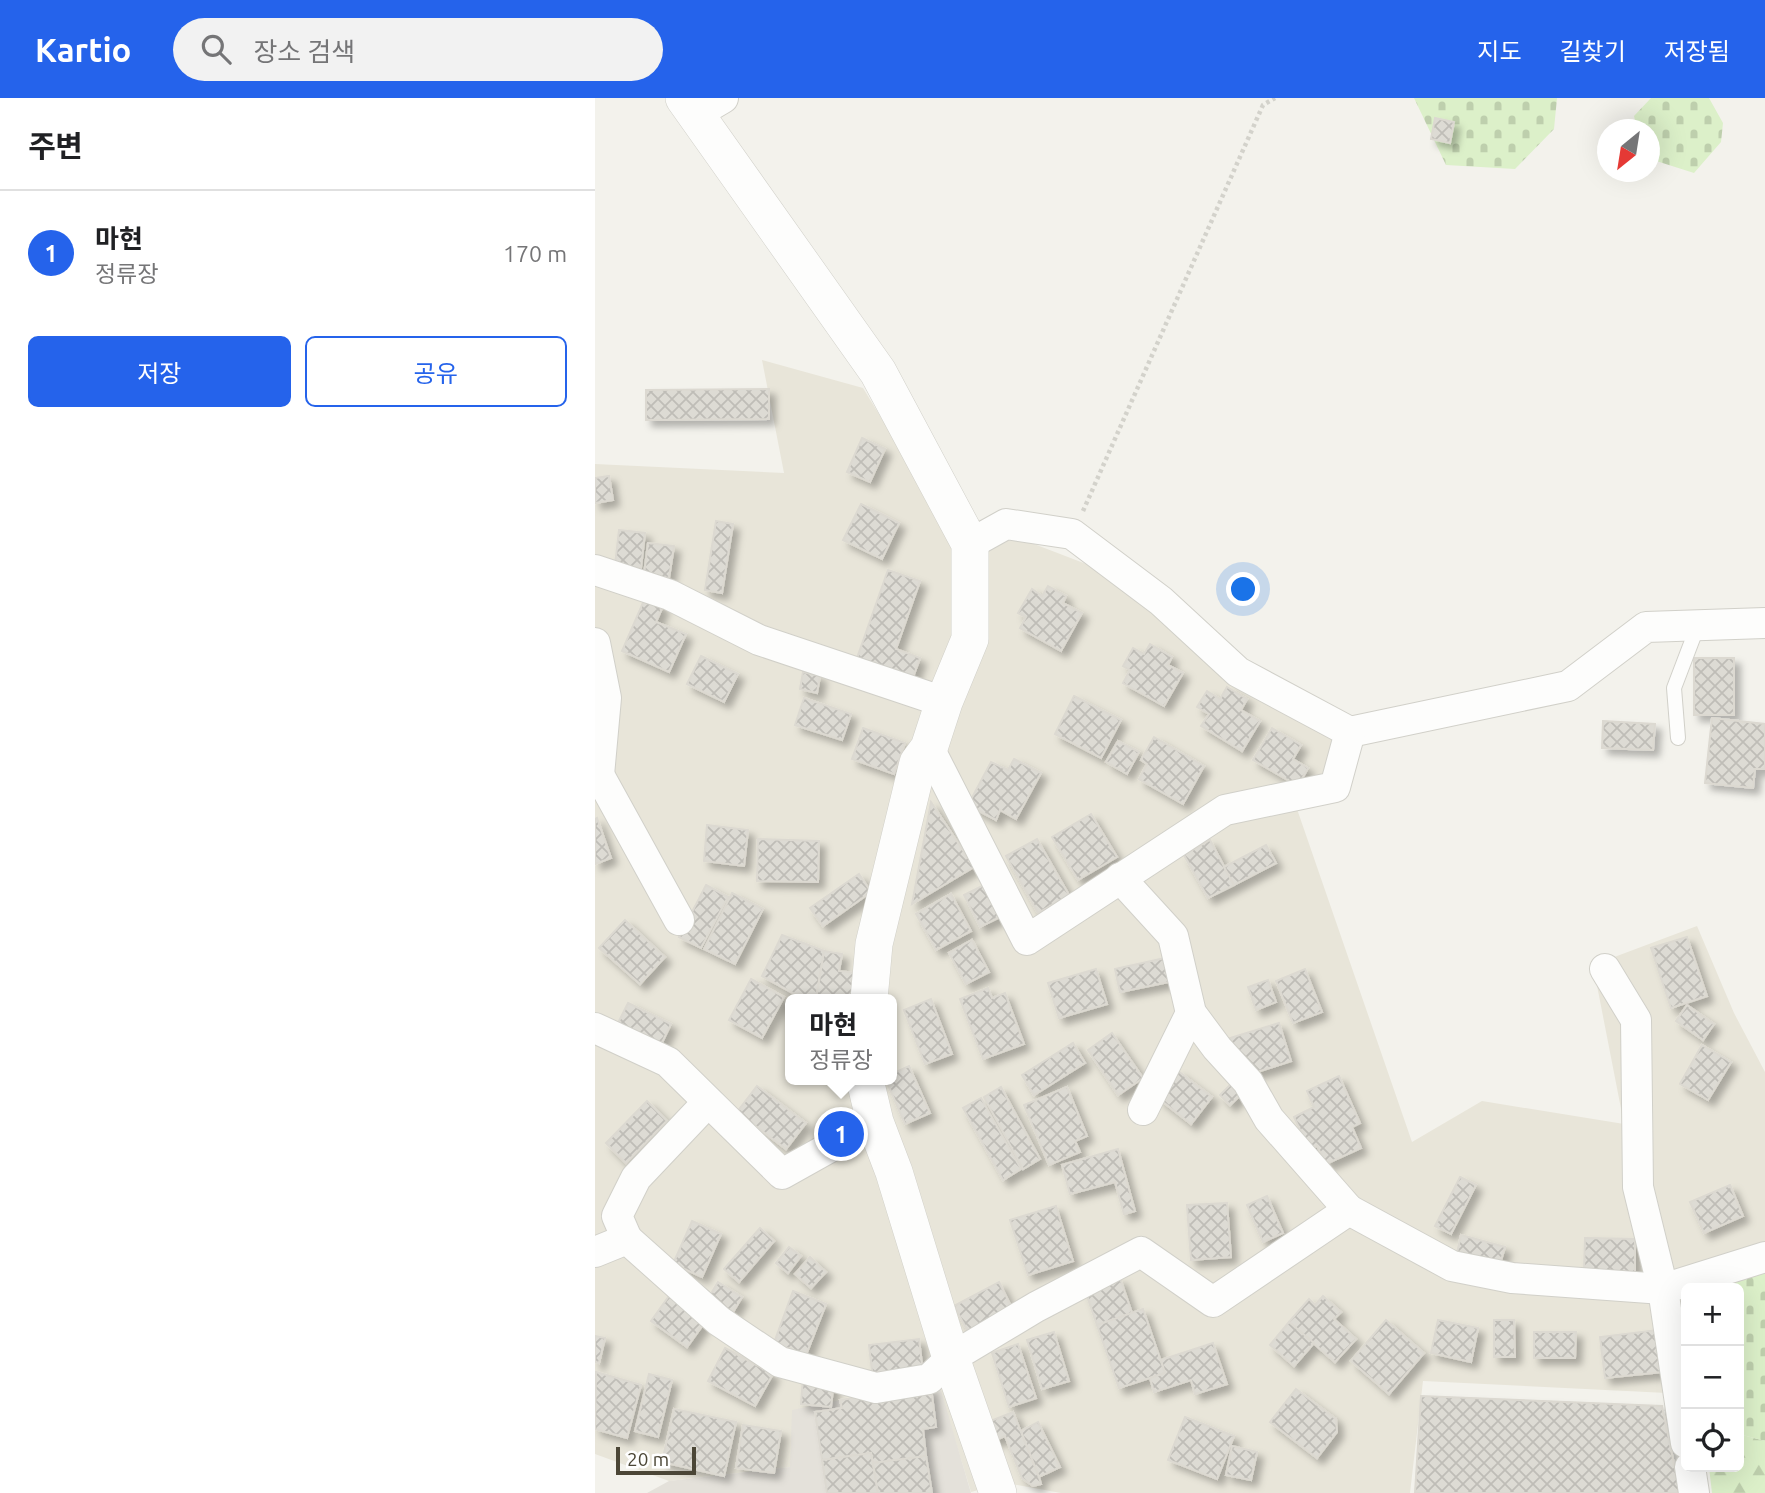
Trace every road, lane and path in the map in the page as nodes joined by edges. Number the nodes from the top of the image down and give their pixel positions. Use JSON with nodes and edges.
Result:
{"nodes":[{"id":1,"x":1275,"y":98,"type":"edge"},
{"id":2,"x":701,"y":103,"type":"edge"},
{"id":3,"x":1072,"y":534,"type":"junction"},
{"id":4,"x":970,"y":544,"type":"junction"},
{"id":5,"x":595,"y":570,"type":"edge"},
{"id":6,"x":1765,"y":623,"type":"edge"},
{"id":7,"x":1698,"y":625,"type":"junction"},
{"id":8,"x":595,"y":643,"type":"edge"},
{"id":9,"x":944,"y":702,"type":"junction"},
{"id":10,"x":1350,"y":732,"type":"junction"},
{"id":11,"x":1678,"y":738,"type":"dead end"},
{"id":12,"x":929,"y":748,"type":"junction"},
{"id":13,"x":597,"y":776,"type":"edge"},
{"id":14,"x":1120,"y":878,"type":"junction"},
{"id":15,"x":679,"y":920,"type":"dead end"},
{"id":16,"x":1605,"y":969,"type":"dead end"},
{"id":17,"x":869,"y":994,"type":"edge"},
{"id":18,"x":1191,"y":1013,"type":"junction"},
{"id":19,"x":595,"y":1028,"type":"edge"},
{"id":20,"x":866,"y":1085,"type":"edge"},
{"id":21,"x":708,"y":1102,"type":"junction"},
{"id":22,"x":1143,"y":1110,"type":"dead end"},
{"id":23,"x":875,"y":1122,"type":"junction"},
{"id":24,"x":1349,"y":1210,"type":"junction"},
{"id":25,"x":627,"y":1238,"type":"junction"},
{"id":26,"x":595,"y":1252,"type":"edge"},
{"id":27,"x":1765,"y":1257,"type":"edge"},
{"id":28,"x":1663,"y":1289,"type":"junction"},
{"id":29,"x":951,"y":1358,"type":"junction"},
{"id":30,"x":1681,"y":1410,"type":"edge"},
{"id":31,"x":1691,"y":1472,"type":"edge"},
{"id":32,"x":998,"y":1493,"type":"edge"},
{"id":33,"x":1694,"y":1493,"type":"edge"}],
"edges":[{"from":1,"to":3,"type":"path"},
{"from":2,"to":4,"type":"street"},
{"from":3,"to":4,"type":"street"},
{"from":3,"to":10,"type":"street"},
{"from":4,"to":9,"type":"street"},
{"from":5,"to":9,"type":"street"},
{"from":6,"to":7,"type":"street"},
{"from":7,"to":10,"type":"street"},
{"from":7,"to":11,"type":"lane"},
{"from":8,"to":13,"type":"street"},
{"from":9,"to":12,"type":"street"},
{"from":10,"to":14,"type":"street"},
{"from":12,"to":14,"type":"street"},
{"from":12,"to":17,"type":"street"},
{"from":13,"to":15,"type":"street"},
{"from":14,"to":18,"type":"street"},
{"from":16,"to":28,"type":"street"},
{"from":18,"to":22,"type":"street"},
{"from":18,"to":24,"type":"street"},
{"from":19,"to":21,"type":"street"},
{"from":20,"to":23,"type":"street"},
{"from":21,"to":23,"type":"street"},
{"from":21,"to":25,"type":"street"},
{"from":23,"to":29,"type":"street"},
{"from":24,"to":28,"type":"street"},
{"from":24,"to":29,"type":"street"},
{"from":25,"to":26,"type":"street"},
{"from":25,"to":29,"type":"street"},
{"from":27,"to":28,"type":"street"},
{"from":28,"to":30,"type":"street"},
{"from":29,"to":32,"type":"street"},
{"from":31,"to":33,"type":"street"}]}
